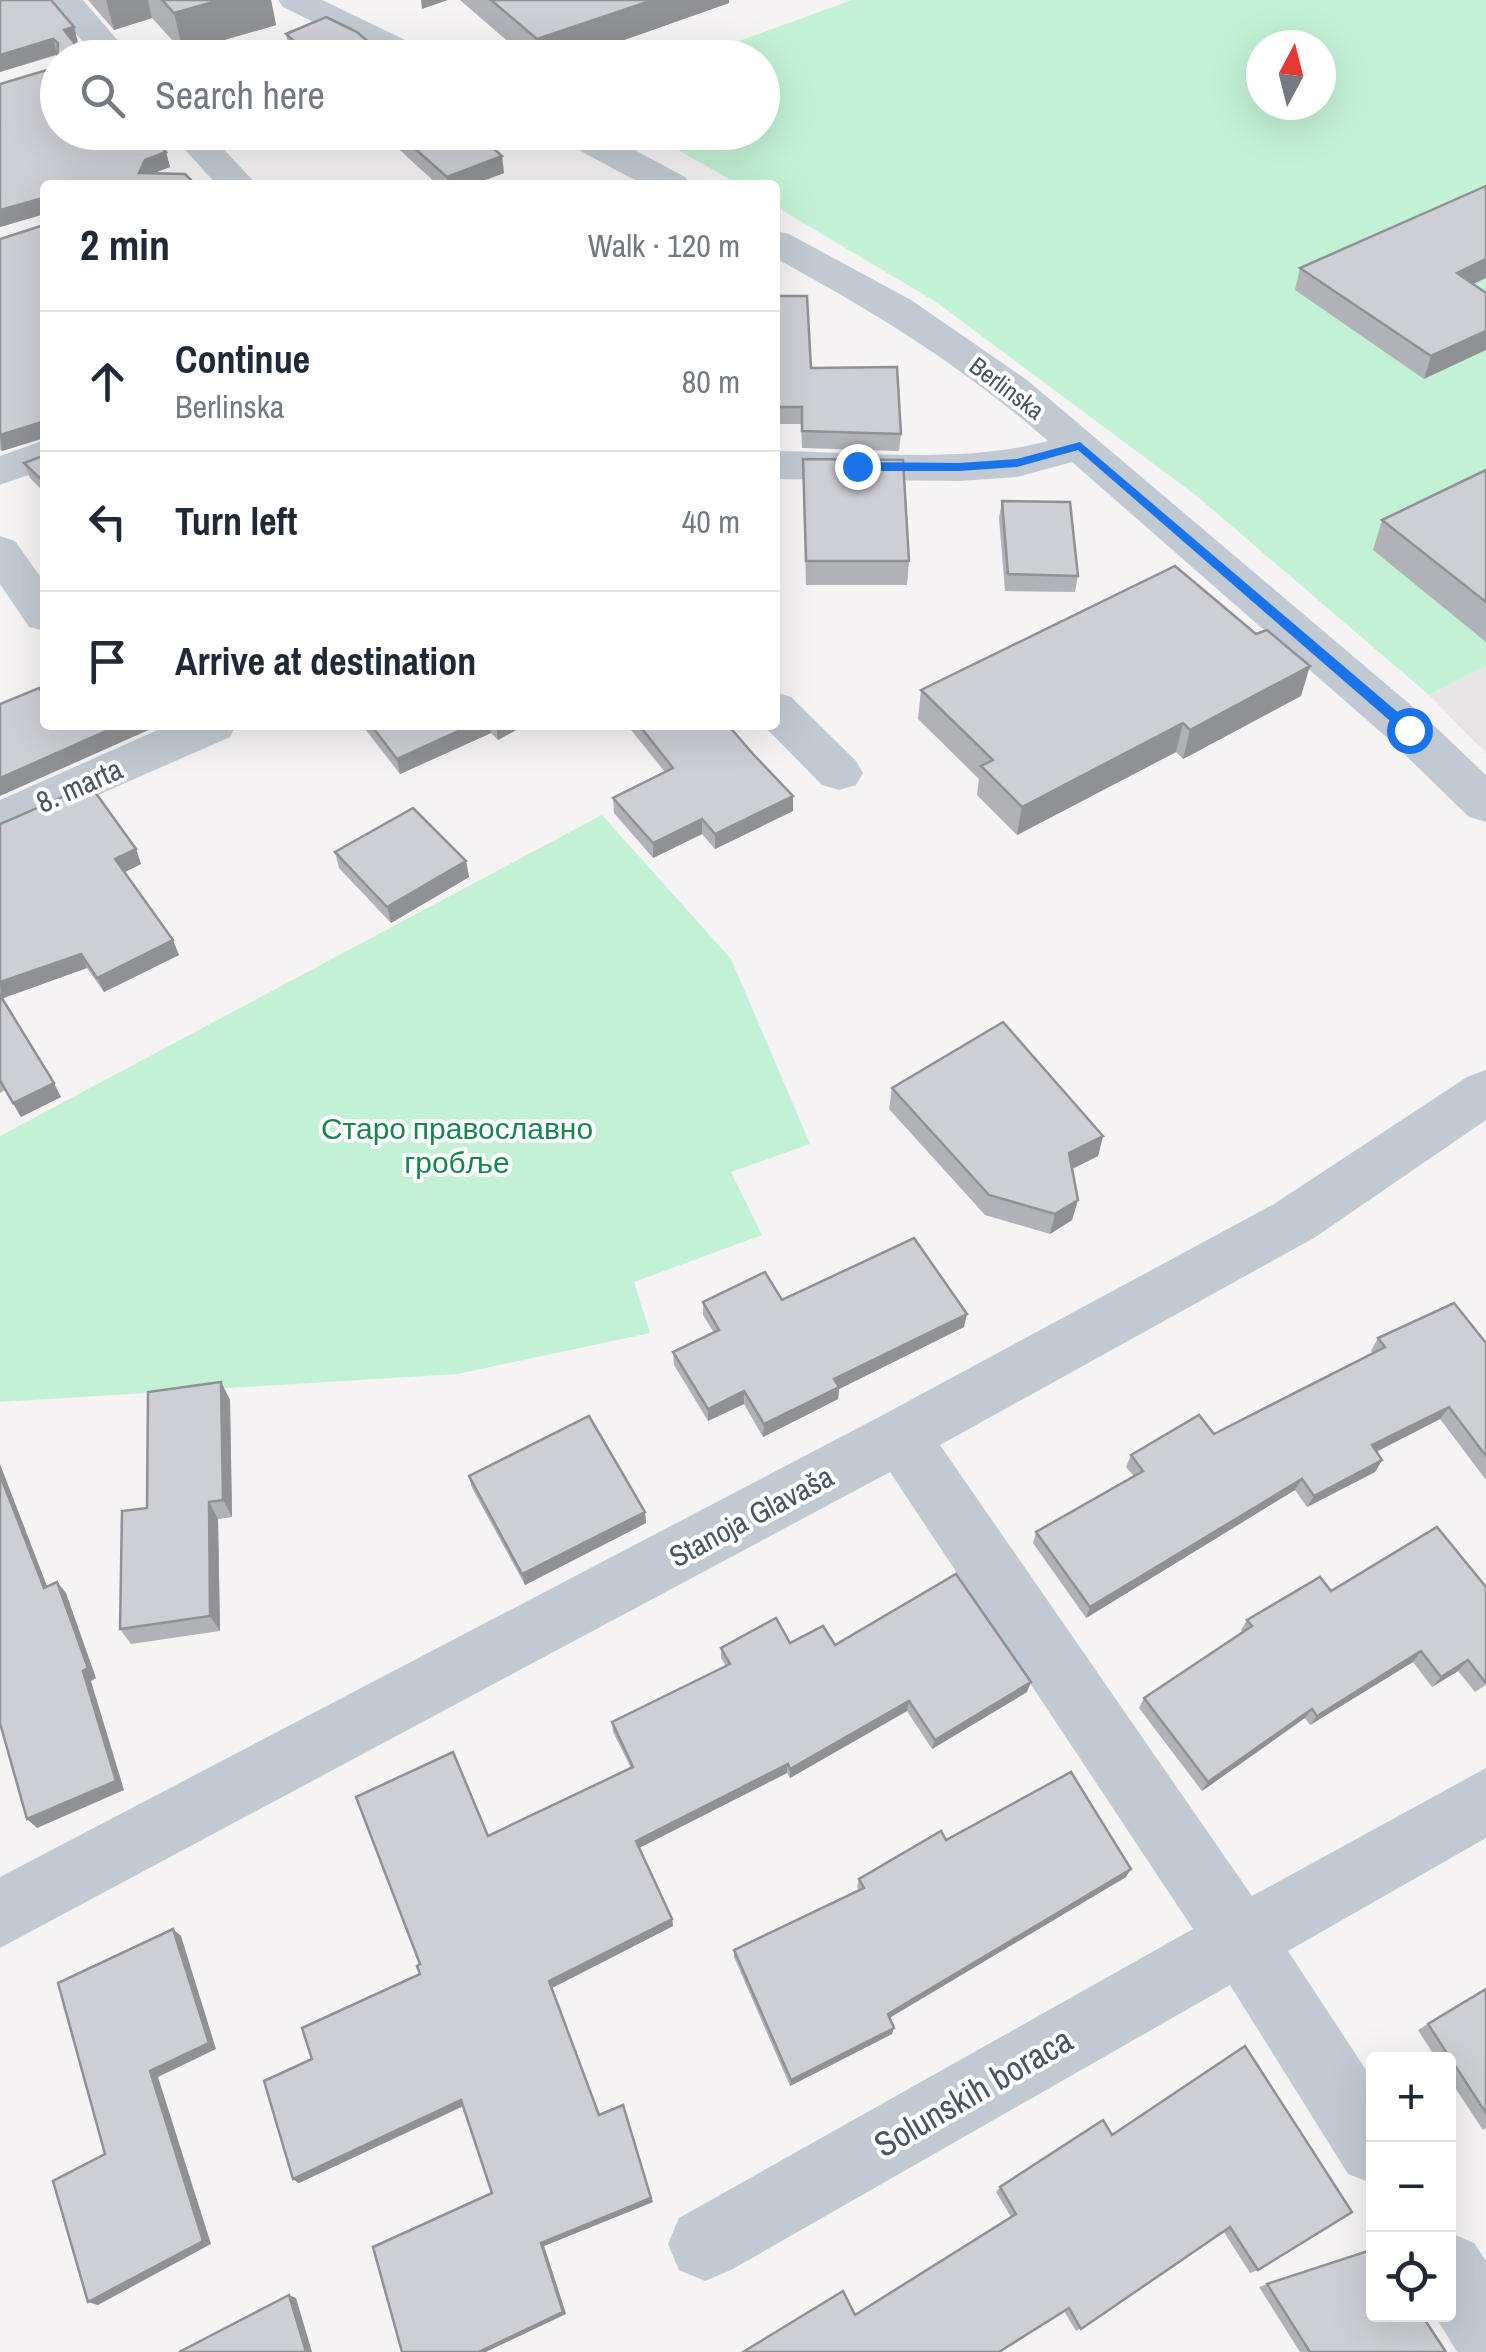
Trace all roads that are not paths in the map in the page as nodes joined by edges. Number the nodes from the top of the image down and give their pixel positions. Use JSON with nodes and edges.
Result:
{"nodes":[{"id":1,"x":64,"y":0,"type":"edge"},
{"id":2,"x":295,"y":0,"type":"edge"},
{"id":3,"x":94,"y":40,"type":"edge"},
{"id":4,"x":378,"y":40,"type":"edge"},
{"id":5,"x":205,"y":150,"type":"edge"},
{"id":6,"x":607,"y":150,"type":"edge"},
{"id":7,"x":229,"y":176,"type":"edge"},
{"id":8,"x":183,"y":179,"type":"edge"},
{"id":9,"x":663,"y":180,"type":"edge"},
{"id":10,"x":780,"y":245,"type":"edge"},
{"id":11,"x":1080,"y":446,"type":"junction"},
{"id":12,"x":40,"y":456,"type":"edge"},
{"id":13,"x":780,"y":466,"type":"edge"},
{"id":14,"x":0,"y":471,"type":"edge"},
{"id":15,"x":0,"y":551,"type":"edge"},
{"id":16,"x":40,"y":609,"type":"edge"},
{"id":17,"x":780,"y":714,"type":"edge"},
{"id":18,"x":202,"y":730,"type":"edge"},
{"id":19,"x":839,"y":772,"type":"dead end"},
{"id":20,"x":1486,"y":804,"type":"edge"},
{"id":21,"x":0,"y":820,"type":"edge"},
{"id":22,"x":1486,"y":1092,"type":"edge"},
{"id":23,"x":900,"y":1436,"type":"junction"},
{"id":24,"x":1486,"y":1801,"type":"edge"},
{"id":25,"x":0,"y":1914,"type":"edge"},
{"id":26,"x":1241,"y":1940,"type":"junction"},
{"id":27,"x":1370,"y":2142,"type":"edge"},
{"id":28,"x":705,"y":2244,"type":"dead end"},
{"id":29,"x":1456,"y":2282,"type":"edge"},
{"id":30,"x":1486,"y":2329,"type":"edge"}],
"edges":[{"from":1,"to":3,"type":"street"},
{"from":2,"to":4,"type":"street"},
{"from":5,"to":7,"type":"street"},
{"from":6,"to":9,"type":"street"},
{"from":7,"to":8,"type":"street"},
{"from":10,"to":11,"type":"street","name":"Berlinska"},
{"from":11,"to":13,"type":"street"},
{"from":11,"to":20,"type":"street","name":"Berlinska"},
{"from":12,"to":14,"type":"street"},
{"from":15,"to":16,"type":"street"},
{"from":17,"to":19,"type":"street"},
{"from":18,"to":21,"type":"street","name":"8. marta"},
{"from":22,"to":23,"type":"street","name":"Stanoja Glavaša"},
{"from":23,"to":25,"type":"street","name":"Stanoja Glavaša"},
{"from":23,"to":26,"type":"street"},
{"from":24,"to":26,"type":"street","name":"Solunskih boraca"},
{"from":26,"to":27,"type":"street"},
{"from":26,"to":28,"type":"street","name":"Solunskih boraca"},
{"from":29,"to":30,"type":"street"}]}
